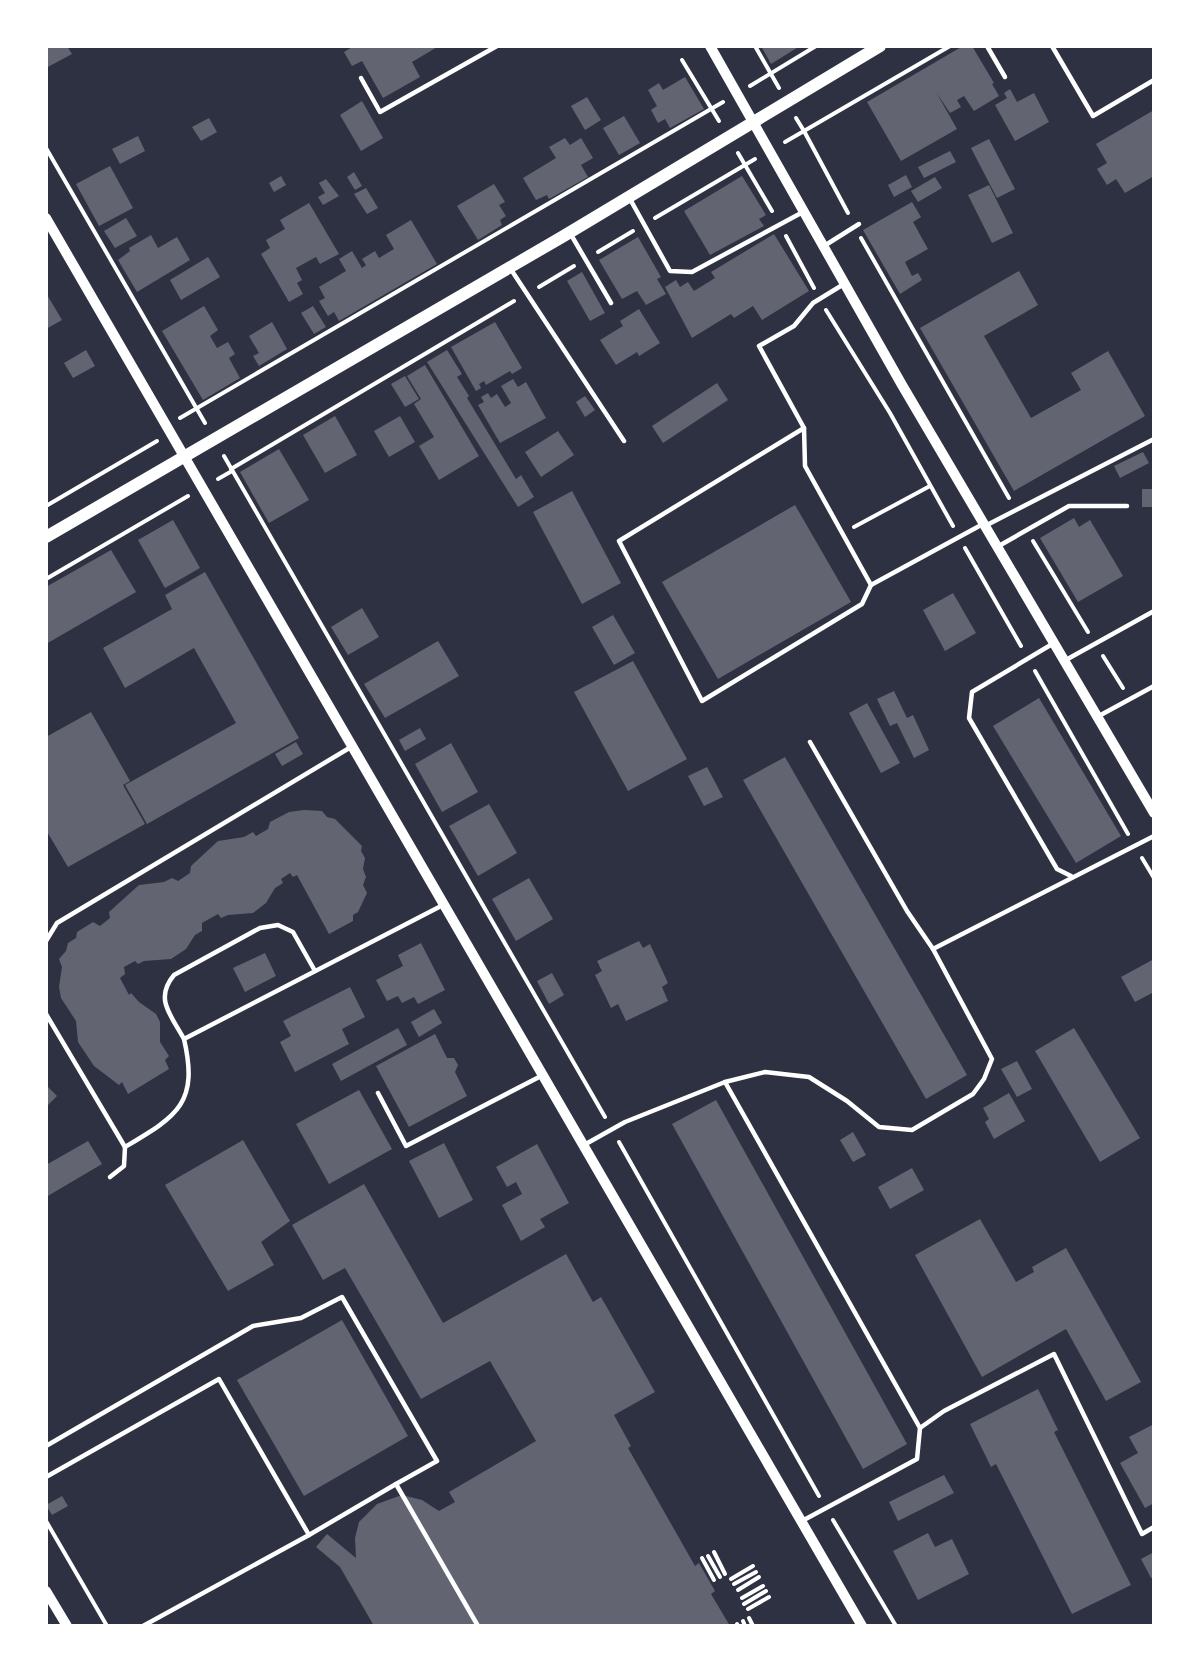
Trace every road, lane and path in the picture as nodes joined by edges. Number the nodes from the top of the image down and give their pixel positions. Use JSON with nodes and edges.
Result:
{"nodes":[{"id":1,"x":496,"y":46,"type":"edge"},
{"id":2,"x":710,"y":46,"type":"edge"},
{"id":3,"x":755,"y":46,"type":"edge"},
{"id":4,"x":816,"y":46,"type":"edge"},
{"id":5,"x":880,"y":46,"type":"edge"},
{"id":6,"x":950,"y":46,"type":"edge"},
{"id":7,"x":987,"y":46,"type":"edge"},
{"id":8,"x":1052,"y":46,"type":"edge"},
{"id":9,"x":682,"y":60,"type":"dead end"},
{"id":10,"x":771,"y":73,"type":"junction"},
{"id":11,"x":1005,"y":77,"type":"dead end"},
{"id":12,"x":361,"y":78,"type":"dead end"},
{"id":13,"x":1154,"y":80,"type":"edge"},
{"id":14,"x":736,"y":94,"type":"junction"},
{"id":15,"x":788,"y":102,"type":"junction"},
{"id":16,"x":712,"y":109,"type":"junction"},
{"id":17,"x":753,"y":123,"type":"junction"},
{"id":18,"x":804,"y":131,"type":"junction"},
{"id":19,"x":729,"y":137,"type":"junction"},
{"id":20,"x":46,"y":148,"type":"edge"},
{"id":21,"x":770,"y":151,"type":"junction"},
{"id":22,"x":745,"y":165,"type":"junction"},
{"id":23,"x":629,"y":197,"type":"junction"},
{"id":24,"x":803,"y":212,"type":"junction"},
{"id":25,"x":46,"y":218,"type":"edge"},
{"id":26,"x":652,"y":220,"type":"dead end"},
{"id":27,"x":780,"y":225,"type":"junction"},
{"id":28,"x":857,"y":225,"type":"junction"},
{"id":29,"x":642,"y":226,"type":"dead end"},
{"id":30,"x":570,"y":232,"type":"junction"},
{"id":31,"x":823,"y":247,"type":"junction"},
{"id":32,"x":591,"y":256,"type":"dead end"},
{"id":33,"x":580,"y":262,"type":"dead end"},
{"id":34,"x":509,"y":267,"type":"junction"},
{"id":35,"x":844,"y":284,"type":"junction"},
{"id":36,"x":529,"y":293,"type":"dead end"},
{"id":37,"x":519,"y":299,"type":"dead end"},
{"id":38,"x":820,"y":299,"type":"junction"},
{"id":39,"x":611,"y":303,"type":"dead end"},
{"id":40,"x":197,"y":408,"type":"junction"},
{"id":41,"x":804,"y":428,"type":"junction"},
{"id":42,"x":168,"y":430,"type":"junction"},
{"id":43,"x":1154,"y":439,"type":"edge"},
{"id":44,"x":215,"y":440,"type":"junction"},
{"id":45,"x":624,"y":441,"type":"dead end"},
{"id":46,"x":184,"y":458,"type":"junction"},
{"id":47,"x":232,"y":470,"type":"junction"},
{"id":48,"x":930,"y":486,"type":"junction"},
{"id":49,"x":202,"y":488,"type":"junction"},
{"id":50,"x":46,"y":506,"type":"edge"},
{"id":51,"x":1127,"y":506,"type":"dead end"},
{"id":52,"x":1015,"y":509,"type":"junction"},
{"id":53,"x":984,"y":525,"type":"junction"},
{"id":54,"x":1026,"y":530,"type":"junction"},
{"id":55,"x":843,"y":534,"type":"junction"},
{"id":56,"x":46,"y":537,"type":"edge"},
{"id":57,"x":959,"y":537,"type":"junction"},
{"id":58,"x":997,"y":547,"type":"junction"},
{"id":59,"x":46,"y":579,"type":"edge"},
{"id":60,"x":871,"y":585,"type":"junction"},
{"id":61,"x":1154,"y":611,"type":"edge"},
{"id":62,"x":1054,"y":643,"type":"junction"},
{"id":63,"x":1095,"y":644,"type":"junction"},
{"id":64,"x":1028,"y":658,"type":"junction"},
{"id":65,"x":1064,"y":661,"type":"junction"},
{"id":66,"x":1154,"y":686,"type":"edge"},
{"id":67,"x":1130,"y":699,"type":"junction"},
{"id":68,"x":1097,"y":717,"type":"junction"},
{"id":69,"x":810,"y":742,"type":"dead end"},
{"id":70,"x":352,"y":746,"type":"junction"},
{"id":71,"x":1154,"y":813,"type":"edge"},
{"id":72,"x":1154,"y":836,"type":"edge"},
{"id":73,"x":1135,"y":845,"type":"junction"},
{"id":74,"x":1071,"y":876,"type":"junction"},
{"id":75,"x":1154,"y":878,"type":"edge"},
{"id":76,"x":443,"y":905,"type":"junction"},
{"id":77,"x":46,"y":941,"type":"edge"},
{"id":78,"x":933,"y":950,"type":"junction"},
{"id":79,"x":315,"y":971,"type":"junction"},
{"id":80,"x":46,"y":1014,"type":"edge"},
{"id":81,"x":183,"y":1039,"type":"junction"},
{"id":82,"x":543,"y":1075,"type":"junction"},
{"id":83,"x":725,"y":1082,"type":"junction"},
{"id":84,"x":378,"y":1093,"type":"dead end"},
{"id":85,"x":612,"y":1128,"type":"junction"},
{"id":86,"x":584,"y":1145,"type":"junction"},
{"id":87,"x":125,"y":1147,"type":"junction"},
{"id":88,"x":110,"y":1177,"type":"dead end"},
{"id":89,"x":920,"y":1428,"type":"junction"},
{"id":90,"x":46,"y":1446,"type":"edge"},
{"id":91,"x":46,"y":1477,"type":"edge"},
{"id":92,"x":396,"y":1484,"type":"junction"},
{"id":93,"x":826,"y":1509,"type":"junction"},
{"id":94,"x":46,"y":1521,"type":"edge"},
{"id":95,"x":802,"y":1521,"type":"junction"},
{"id":96,"x":1154,"y":1527,"type":"edge"},
{"id":97,"x":309,"y":1534,"type":"junction"},
{"id":98,"x":714,"y":1552,"type":"dead end"},
{"id":99,"x":708,"y":1556,"type":"dead end"},
{"id":100,"x":702,"y":1558,"type":"dead end"},
{"id":101,"x":753,"y":1566,"type":"dead end"},
{"id":102,"x":756,"y":1572,"type":"dead end"},
{"id":103,"x":725,"y":1574,"type":"dead end"},
{"id":104,"x":720,"y":1577,"type":"dead end"},
{"id":105,"x":759,"y":1577,"type":"dead end"},
{"id":106,"x":731,"y":1579,"type":"dead end"},
{"id":107,"x":714,"y":1580,"type":"dead end"},
{"id":108,"x":734,"y":1584,"type":"dead end"},
{"id":109,"x":763,"y":1586,"type":"dead end"},
{"id":110,"x":738,"y":1590,"type":"dead end"},
{"id":111,"x":46,"y":1591,"type":"edge"},
{"id":112,"x":766,"y":1592,"type":"dead end"},
{"id":113,"x":770,"y":1597,"type":"dead end"},
{"id":114,"x":742,"y":1598,"type":"dead end"},
{"id":115,"x":744,"y":1604,"type":"dead end"},
{"id":116,"x":748,"y":1609,"type":"dead end"},
{"id":117,"x":749,"y":1618,"type":"dead end"},
{"id":118,"x":67,"y":1626,"type":"edge"},
{"id":119,"x":107,"y":1626,"type":"edge"},
{"id":120,"x":143,"y":1626,"type":"edge"},
{"id":121,"x":478,"y":1626,"type":"edge"},
{"id":122,"x":753,"y":1626,"type":"edge"},
{"id":123,"x":862,"y":1626,"type":"edge"},
{"id":124,"x":896,"y":1626,"type":"edge"}],
"edges":[{"from":1,"to":12,"type":"lane"},
{"from":2,"to":14,"type":"street"},
{"from":3,"to":10,"type":"path"},
{"from":4,"to":10,"type":"path"},
{"from":5,"to":15,"type":"main road"},
{"from":6,"to":18,"type":"path"},
{"from":7,"to":11,"type":"lane"},
{"from":8,"to":13,"type":"lane"},
{"from":9,"to":16,"type":"path"},
{"from":10,"to":14,"type":"path"},
{"from":10,"to":15,"type":"path"},
{"from":14,"to":16,"type":"path"},
{"from":14,"to":17,"type":"street"},
{"from":15,"to":17,"type":"main road"},
{"from":15,"to":18,"type":"path"},
{"from":16,"to":19,"type":"path"},
{"from":16,"to":40,"type":"path"},
{"from":17,"to":19,"type":"main road"},
{"from":17,"to":21,"type":"street"},
{"from":18,"to":21,"type":"path"},
{"from":18,"to":28,"type":"path"},
{"from":19,"to":22,"type":"path"},
{"from":19,"to":23,"type":"main road"},
{"from":20,"to":40,"type":"path"},
{"from":21,"to":22,"type":"path"},
{"from":21,"to":24,"type":"street"},
{"from":22,"to":26,"type":"path"},
{"from":22,"to":27,"type":"path"},
{"from":23,"to":27,"type":"lane"},
{"from":23,"to":30,"type":"main road"},
{"from":24,"to":27,"type":"lane"},
{"from":24,"to":31,"type":"street"},
{"from":25,"to":42,"type":"street"},
{"from":27,"to":38,"type":"path"},
{"from":28,"to":31,"type":"lane"},
{"from":28,"to":52,"type":"path"},
{"from":29,"to":32,"type":"path"},
{"from":30,"to":34,"type":"main road"},
{"from":30,"to":39,"type":"lane"},
{"from":31,"to":35,"type":"street"},
{"from":33,"to":36,"type":"path"},
{"from":34,"to":44,"type":"main road"},
{"from":34,"to":45,"type":"lane"},
{"from":35,"to":38,"type":"lane"},
{"from":35,"to":53,"type":"street"},
{"from":37,"to":47,"type":"path"},
{"from":38,"to":41,"type":"lane"},
{"from":38,"to":48,"type":"path"},
{"from":40,"to":42,"type":"path"},
{"from":40,"to":44,"type":"path"},
{"from":41,"to":55,"type":"lane"},
{"from":41,"to":60,"type":"lane"},
{"from":42,"to":46,"type":"street"},
{"from":42,"to":50,"type":"path"},
{"from":43,"to":52,"type":"lane"},
{"from":44,"to":46,"type":"main road"},
{"from":44,"to":47,"type":"path"},
{"from":46,"to":49,"type":"street"},
{"from":46,"to":56,"type":"main road"},
{"from":47,"to":49,"type":"path"},
{"from":47,"to":85,"type":"path"},
{"from":48,"to":55,"type":"path"},
{"from":48,"to":57,"type":"path"},
{"from":49,"to":59,"type":"path"},
{"from":49,"to":70,"type":"street"},
{"from":51,"to":54,"type":"lane"},
{"from":52,"to":53,"type":"lane"},
{"from":53,"to":57,"type":"lane"},
{"from":53,"to":58,"type":"street"},
{"from":54,"to":58,"type":"lane"},
{"from":54,"to":63,"type":"path"},
{"from":55,"to":60,"type":"lane"},
{"from":57,"to":60,"type":"lane"},
{"from":57,"to":64,"type":"path"},
{"from":58,"to":62,"type":"street"},
{"from":61,"to":63,"type":"lane"},
{"from":62,"to":64,"type":"lane"},
{"from":62,"to":65,"type":"street"},
{"from":63,"to":65,"type":"lane"},
{"from":63,"to":67,"type":"path"},
{"from":64,"to":73,"type":"path"},
{"from":64,"to":74,"type":"lane"},
{"from":65,"to":68,"type":"street"},
{"from":66,"to":67,"type":"lane"},
{"from":67,"to":68,"type":"lane"},
{"from":68,"to":71,"type":"street"},
{"from":69,"to":78,"type":"lane"},
{"from":70,"to":76,"type":"street"},
{"from":70,"to":77,"type":"lane"},
{"from":72,"to":73,"type":"lane"},
{"from":73,"to":74,"type":"lane"},
{"from":73,"to":75,"type":"path"},
{"from":74,"to":78,"type":"lane"},
{"from":76,"to":79,"type":"lane"},
{"from":76,"to":82,"type":"street"},
{"from":78,"to":83,"type":"lane"},
{"from":79,"to":81,"type":"lane"},
{"from":79,"to":81,"type":"lane"},
{"from":80,"to":87,"type":"lane"},
{"from":81,"to":87,"type":"lane"},
{"from":82,"to":84,"type":"lane"},
{"from":82,"to":86,"type":"street"},
{"from":83,"to":85,"type":"lane"},
{"from":83,"to":89,"type":"lane"},
{"from":85,"to":86,"type":"lane"},
{"from":85,"to":93,"type":"path"},
{"from":86,"to":95,"type":"street"},
{"from":87,"to":88,"type":"lane"},
{"from":89,"to":93,"type":"lane"},
{"from":89,"to":96,"type":"lane"},
{"from":90,"to":92,"type":"lane"},
{"from":91,"to":97,"type":"lane"},
{"from":92,"to":97,"type":"lane"},
{"from":92,"to":121,"type":"lane"},
{"from":93,"to":95,"type":"lane"},
{"from":93,"to":124,"type":"path"},
{"from":94,"to":119,"type":"path"},
{"from":95,"to":123,"type":"street"},
{"from":97,"to":120,"type":"lane"},
{"from":98,"to":103,"type":"path"},
{"from":99,"to":104,"type":"path"},
{"from":100,"to":107,"type":"path"},
{"from":101,"to":106,"type":"path"},
{"from":102,"to":108,"type":"path"},
{"from":105,"to":110,"type":"path"},
{"from":109,"to":114,"type":"path"},
{"from":111,"to":118,"type":"street"},
{"from":112,"to":115,"type":"path"},
{"from":113,"to":116,"type":"path"},
{"from":117,"to":122,"type":"path"}]}
